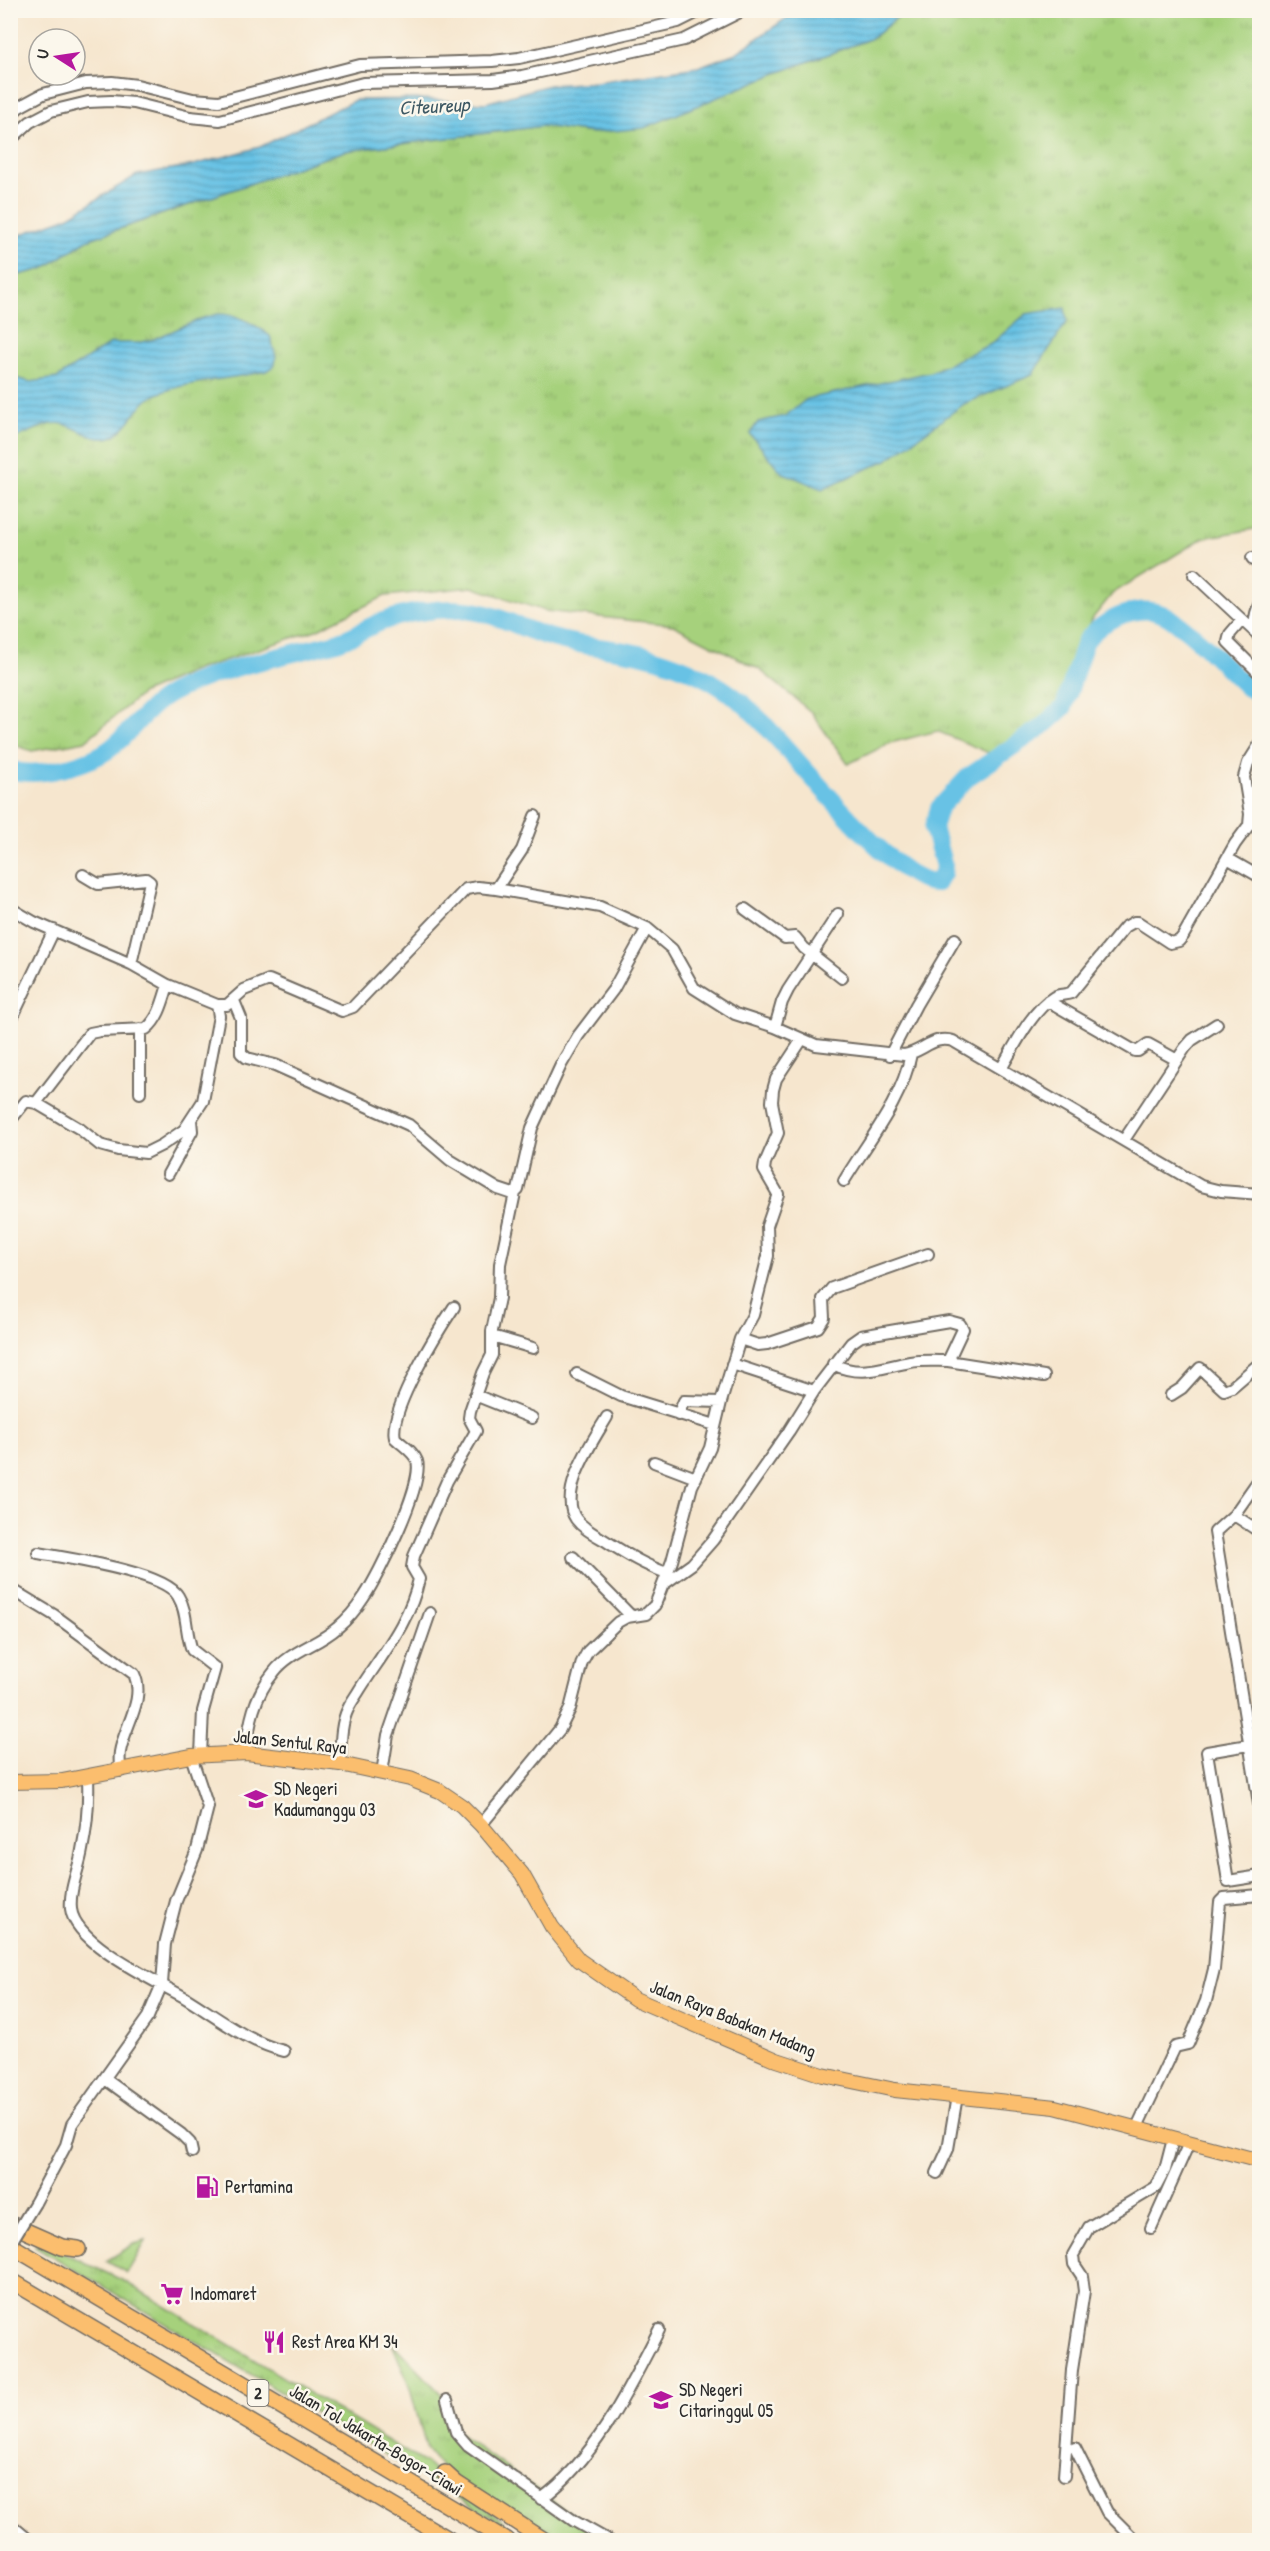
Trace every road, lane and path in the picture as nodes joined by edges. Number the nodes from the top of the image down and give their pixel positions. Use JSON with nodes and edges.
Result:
{"nodes":[{"id":1,"x":702,"y":10,"type":"edge"},
{"id":2,"x":744,"y":10,"type":"edge"},
{"id":3,"x":519,"y":58,"type":"junction"},
{"id":4,"x":522,"y":76,"type":"junction"},
{"id":5,"x":10,"y":115,"type":"edge"},
{"id":6,"x":10,"y":140,"type":"edge"},
{"id":7,"x":1194,"y":575,"type":"dead end"},
{"id":8,"x":1260,"y":603,"type":"edge"},
{"id":9,"x":1242,"y":620,"type":"junction"},
{"id":10,"x":1257,"y":636,"type":"edge"},
{"id":11,"x":1260,"y":674,"type":"edge"},
{"id":12,"x":1260,"y":744,"type":"edge"},
{"id":13,"x":535,"y":816,"type":"dead end"},
{"id":14,"x":1227,"y":858,"type":"junction"},
{"id":15,"x":83,"y":875,"type":"dead end"},
{"id":16,"x":1260,"y":877,"type":"edge"},
{"id":17,"x":496,"y":889,"type":"junction"},
{"id":18,"x":10,"y":908,"type":"edge"},
{"id":19,"x":745,"y":909,"type":"dead end"},
{"id":20,"x":838,"y":914,"type":"dead end"},
{"id":21,"x":646,"y":928,"type":"junction"},
{"id":22,"x":54,"y":930,"type":"junction"},
{"id":23,"x":955,"y":939,"type":"dead end"},
{"id":24,"x":812,"y":955,"type":"junction"},
{"id":25,"x":131,"y":964,"type":"junction"},
{"id":26,"x":842,"y":978,"type":"dead end"},
{"id":27,"x":168,"y":986,"type":"junction"},
{"id":28,"x":234,"y":1001,"type":"junction"},
{"id":29,"x":1048,"y":1002,"type":"junction"},
{"id":30,"x":217,"y":1005,"type":"junction"},
{"id":31,"x":13,"y":1016,"type":"dead end"},
{"id":32,"x":1217,"y":1024,"type":"dead end"},
{"id":33,"x":775,"y":1027,"type":"junction"},
{"id":34,"x":140,"y":1029,"type":"junction"},
{"id":35,"x":801,"y":1041,"type":"junction"},
{"id":36,"x":911,"y":1054,"type":"junction"},
{"id":37,"x":890,"y":1055,"type":"junction"},
{"id":38,"x":1177,"y":1060,"type":"junction"},
{"id":39,"x":1001,"y":1069,"type":"junction"},
{"id":40,"x":140,"y":1093,"type":"dead end"},
{"id":41,"x":36,"y":1103,"type":"junction"},
{"id":42,"x":191,"y":1120,"type":"junction"},
{"id":43,"x":10,"y":1121,"type":"edge"},
{"id":44,"x":1124,"y":1140,"type":"junction"},
{"id":45,"x":168,"y":1174,"type":"dead end"},
{"id":46,"x":844,"y":1182,"type":"dead end"},
{"id":47,"x":515,"y":1193,"type":"junction"},
{"id":48,"x":1260,"y":1194,"type":"edge"},
{"id":49,"x":928,"y":1254,"type":"dead end"},
{"id":50,"x":454,"y":1307,"type":"dead end"},
{"id":51,"x":492,"y":1336,"type":"junction"},
{"id":52,"x":740,"y":1339,"type":"junction"},
{"id":53,"x":533,"y":1348,"type":"dead end"},
{"id":54,"x":948,"y":1361,"type":"junction"},
{"id":55,"x":1260,"y":1363,"type":"edge"},
{"id":56,"x":732,"y":1364,"type":"junction"},
{"id":57,"x":833,"y":1364,"type":"junction"},
{"id":58,"x":577,"y":1374,"type":"dead end"},
{"id":59,"x":1044,"y":1376,"type":"dead end"},
{"id":60,"x":814,"y":1391,"type":"junction"},
{"id":61,"x":475,"y":1395,"type":"junction"},
{"id":62,"x":1171,"y":1395,"type":"dead end"},
{"id":63,"x":721,"y":1402,"type":"junction"},
{"id":64,"x":678,"y":1415,"type":"junction"},
{"id":65,"x":607,"y":1417,"type":"dead end"},
{"id":66,"x":532,"y":1418,"type":"dead end"},
{"id":67,"x":715,"y":1425,"type":"junction"},
{"id":68,"x":654,"y":1462,"type":"dead end"},
{"id":69,"x":696,"y":1478,"type":"junction"},
{"id":70,"x":1260,"y":1478,"type":"edge"},
{"id":71,"x":1234,"y":1515,"type":"junction"},
{"id":72,"x":1260,"y":1532,"type":"edge"},
{"id":73,"x":38,"y":1553,"type":"dead end"},
{"id":74,"x":573,"y":1557,"type":"dead end"},
{"id":75,"x":665,"y":1578,"type":"junction"},
{"id":76,"x":11,"y":1590,"type":"edge"},
{"id":77,"x":430,"y":1613,"type":"dead end"},
{"id":78,"x":631,"y":1616,"type":"junction"},
{"id":79,"x":1254,"y":1744,"type":"edge"},
{"id":80,"x":246,"y":1753,"type":"junction"},
{"id":81,"x":196,"y":1755,"type":"junction"},
{"id":82,"x":340,"y":1764,"type":"junction"},
{"id":83,"x":120,"y":1771,"type":"junction"},
{"id":84,"x":381,"y":1773,"type":"junction"},
{"id":85,"x":87,"y":1777,"type":"junction"},
{"id":86,"x":10,"y":1782,"type":"edge"},
{"id":87,"x":1260,"y":1810,"type":"edge"},
{"id":88,"x":482,"y":1825,"type":"junction"},
{"id":89,"x":1260,"y":1876,"type":"edge"},
{"id":90,"x":1260,"y":1895,"type":"edge"},
{"id":91,"x":162,"y":1984,"type":"junction"},
{"id":92,"x":284,"y":2051,"type":"dead end"},
{"id":93,"x":105,"y":2079,"type":"junction"},
{"id":94,"x":957,"y":2096,"type":"junction"},
{"id":95,"x":1137,"y":2127,"type":"junction"},
{"id":96,"x":1173,"y":2139,"type":"junction"},
{"id":97,"x":1189,"y":2143,"type":"junction"},
{"id":98,"x":192,"y":2152,"type":"dead end"},
{"id":99,"x":1260,"y":2161,"type":"edge"},
{"id":100,"x":937,"y":2173,"type":"dead end"},
{"id":101,"x":10,"y":2224,"type":"edge"},
{"id":102,"x":1151,"y":2228,"type":"dead end"},
{"id":103,"x":10,"y":2244,"type":"edge"},
{"id":104,"x":78,"y":2249,"type":"dead end"},
{"id":105,"x":10,"y":2280,"type":"edge"},
{"id":106,"x":659,"y":2330,"type":"dead end"},
{"id":107,"x":447,"y":2400,"type":"dead end"},
{"id":108,"x":1075,"y":2448,"type":"dead end"},
{"id":109,"x":445,"y":2473,"type":"dead end"},
{"id":110,"x":1064,"y":2476,"type":"dead end"},
{"id":111,"x":541,"y":2499,"type":"junction"},
{"id":112,"x":10,"y":2524,"type":"edge"},
{"id":113,"x":29,"y":2541,"type":"edge"},
{"id":114,"x":450,"y":2541,"type":"edge"},
{"id":115,"x":506,"y":2541,"type":"edge"},
{"id":116,"x":544,"y":2541,"type":"edge"},
{"id":117,"x":608,"y":2541,"type":"edge"},
{"id":118,"x":1135,"y":2541,"type":"edge"}],
"edges":[{"from":1,"to":3,"type":"street"},
{"from":2,"to":4,"type":"street"},
{"from":3,"to":4,"type":"street"},
{"from":3,"to":5,"type":"street"},
{"from":4,"to":6,"type":"street"},
{"from":7,"to":9,"type":"street"},
{"from":8,"to":10,"type":"street"},
{"from":9,"to":10,"type":"street"},
{"from":9,"to":11,"type":"street"},
{"from":12,"to":14,"type":"street"},
{"from":13,"to":17,"type":"street"},
{"from":14,"to":16,"type":"street"},
{"from":14,"to":29,"type":"street"},
{"from":15,"to":25,"type":"street"},
{"from":17,"to":21,"type":"street"},
{"from":17,"to":28,"type":"street"},
{"from":18,"to":22,"type":"street"},
{"from":19,"to":24,"type":"street"},
{"from":20,"to":24,"type":"street"},
{"from":21,"to":33,"type":"street"},
{"from":21,"to":47,"type":"street"},
{"from":22,"to":25,"type":"street"},
{"from":22,"to":31,"type":"street"},
{"from":23,"to":37,"type":"street"},
{"from":24,"to":26,"type":"street"},
{"from":24,"to":33,"type":"street"},
{"from":25,"to":27,"type":"street"},
{"from":27,"to":30,"type":"street"},
{"from":27,"to":34,"type":"street"},
{"from":28,"to":30,"type":"street"},
{"from":28,"to":47,"type":"street"},
{"from":29,"to":38,"type":"street"},
{"from":29,"to":39,"type":"street"},
{"from":30,"to":42,"type":"street"},
{"from":32,"to":38,"type":"street"},
{"from":33,"to":35,"type":"street"},
{"from":34,"to":40,"type":"street"},
{"from":34,"to":41,"type":"street"},
{"from":35,"to":37,"type":"street"},
{"from":35,"to":52,"type":"street"},
{"from":36,"to":37,"type":"street"},
{"from":36,"to":39,"type":"street"},
{"from":36,"to":46,"type":"street"},
{"from":38,"to":44,"type":"street"},
{"from":39,"to":44,"type":"street"},
{"from":41,"to":42,"type":"street"},
{"from":41,"to":43,"type":"street"},
{"from":42,"to":45,"type":"street"},
{"from":44,"to":48,"type":"street"},
{"from":47,"to":51,"type":"street"},
{"from":49,"to":52,"type":"street"},
{"from":50,"to":80,"type":"street"},
{"from":51,"to":53,"type":"street"},
{"from":51,"to":61,"type":"street"},
{"from":52,"to":56,"type":"street"},
{"from":54,"to":57,"type":"street"},
{"from":54,"to":57,"type":"street"},
{"from":54,"to":59,"type":"street"},
{"from":55,"to":62,"type":"street"},
{"from":56,"to":60,"type":"street"},
{"from":56,"to":63,"type":"street"},
{"from":57,"to":60,"type":"street"},
{"from":58,"to":64,"type":"street"},
{"from":60,"to":75,"type":"street"},
{"from":61,"to":66,"type":"street"},
{"from":61,"to":82,"type":"street"},
{"from":63,"to":64,"type":"street"},
{"from":63,"to":67,"type":"street"},
{"from":64,"to":67,"type":"street"},
{"from":65,"to":75,"type":"street"},
{"from":67,"to":69,"type":"street"},
{"from":68,"to":69,"type":"street"},
{"from":69,"to":75,"type":"street"},
{"from":70,"to":71,"type":"street"},
{"from":71,"to":72,"type":"street"},
{"from":71,"to":79,"type":"street"},
{"from":73,"to":81,"type":"street"},
{"from":74,"to":78,"type":"street"},
{"from":75,"to":78,"type":"street"},
{"from":76,"to":83,"type":"street"},
{"from":77,"to":84,"type":"street"},
{"from":78,"to":88,"type":"street"},
{"from":79,"to":87,"type":"street"},
{"from":79,"to":89,"type":"street"},
{"from":80,"to":81,"type":"main road","name":"Jalan Sentul Raya"},
{"from":80,"to":82,"type":"main road","name":"Jalan Sentul Raya"},
{"from":81,"to":83,"type":"main road","name":"Jalan Sentul Raya"},
{"from":81,"to":91,"type":"street"},
{"from":82,"to":84,"type":"main road","name":"Jalan Sentul Raya"},
{"from":83,"to":85,"type":"main road","name":"Jalan Sentul Raya"},
{"from":84,"to":88,"type":"main road","name":"Jalan Sentul Raya"},
{"from":85,"to":86,"type":"main road","name":"Jalan Sentul Raya"},
{"from":85,"to":91,"type":"street"},
{"from":88,"to":94,"type":"main road","name":"Jalan Raya Babakan Madang"},
{"from":90,"to":95,"type":"street"},
{"from":91,"to":92,"type":"street"},
{"from":91,"to":93,"type":"street"},
{"from":93,"to":98,"type":"street"},
{"from":93,"to":103,"type":"street","bridge":true},
{"from":94,"to":95,"type":"main road","name":"Jalan Raya Babakan Madang"},
{"from":94,"to":100,"type":"street"},
{"from":95,"to":96,"type":"main road","name":"Jalan Raya Babakan Madang"},
{"from":96,"to":97,"type":"main road","name":"Jalan Raya Babakan Madang"},
{"from":96,"to":110,"type":"street"},
{"from":97,"to":99,"type":"main road","name":"Jalan Raya Babakan Madang"},
{"from":97,"to":102,"type":"street"},
{"from":101,"to":104,"type":"highway"},
{"from":103,"to":115,"type":"highway","name":"Jalan Tol Jakarta–Bogor–Ciawi","number":"2"},
{"from":105,"to":114,"type":"highway","number":"2"},
{"from":106,"to":111,"type":"street"},
{"from":107,"to":111,"type":"street"},
{"from":108,"to":118,"type":"street"},
{"from":109,"to":116,"type":"highway"},
{"from":111,"to":117,"type":"street"},
{"from":112,"to":113,"type":"street"}]}
